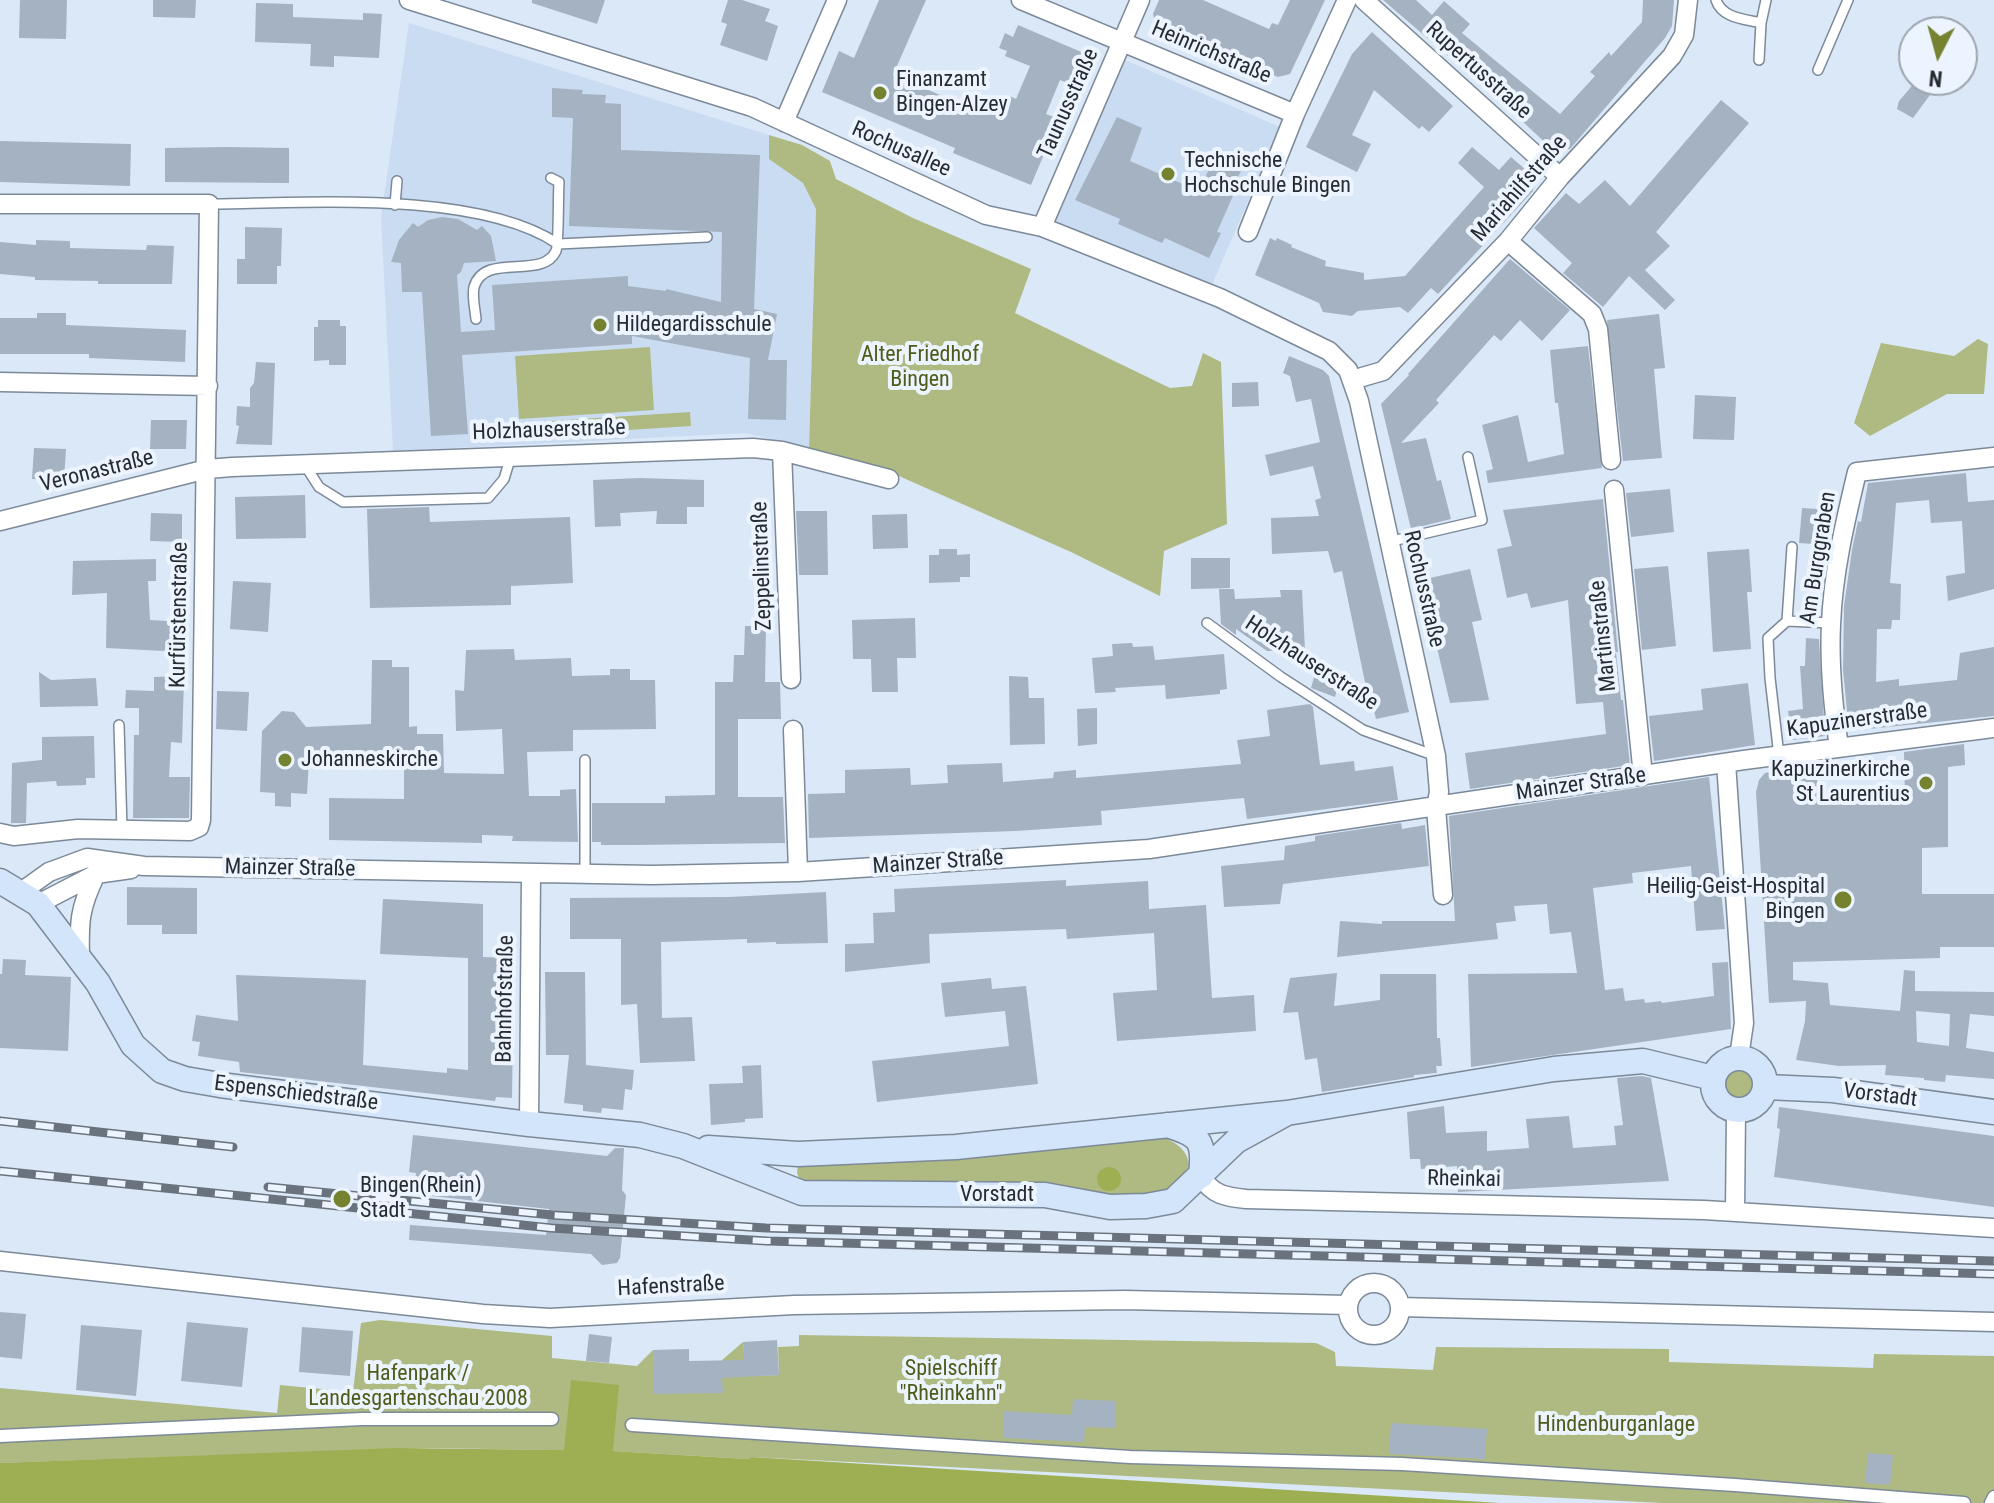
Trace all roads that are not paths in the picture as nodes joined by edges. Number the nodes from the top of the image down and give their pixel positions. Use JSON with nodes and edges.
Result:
{"nodes":[{"id":1,"x":409,"y":0,"type":"edge"},
{"id":2,"x":837,"y":0,"type":"edge"},
{"id":3,"x":1021,"y":0,"type":"edge"},
{"id":4,"x":1140,"y":0,"type":"edge"},
{"id":5,"x":1347,"y":0,"type":"edge"},
{"id":6,"x":1364,"y":0,"type":"edge"},
{"id":7,"x":1688,"y":0,"type":"edge"},
{"id":8,"x":1716,"y":0,"type":"edge"},
{"id":9,"x":1766,"y":0,"type":"edge"},
{"id":10,"x":1848,"y":0,"type":"edge"},
{"id":11,"x":1761,"y":23,"type":"junction"},
{"id":12,"x":1122,"y":42,"type":"junction"},
{"id":13,"x":1759,"y":60,"type":"dead end"},
{"id":14,"x":1818,"y":70,"type":"dead end"},
{"id":15,"x":1295,"y":114,"type":"junction"},
{"id":16,"x":784,"y":122,"type":"junction"},
{"id":17,"x":1560,"y":177,"type":"junction"},
{"id":18,"x":551,"y":178,"type":"dead end"},
{"id":19,"x":397,"y":181,"type":"dead end"},
{"id":20,"x":0,"y":204,"type":"edge"},
{"id":21,"x":209,"y":204,"type":"junction"},
{"id":22,"x":395,"y":205,"type":"junction"},
{"id":23,"x":1042,"y":227,"type":"junction"},
{"id":24,"x":1248,"y":232,"type":"dead end"},
{"id":25,"x":707,"y":237,"type":"dead end"},
{"id":26,"x":1508,"y":241,"type":"junction"},
{"id":27,"x":558,"y":244,"type":"junction"},
{"id":28,"x":476,"y":319,"type":"dead end"},
{"id":29,"x":1352,"y":380,"type":"junction"},
{"id":30,"x":0,"y":382,"type":"edge"},
{"id":31,"x":208,"y":386,"type":"junction"},
{"id":32,"x":782,"y":451,"type":"junction"},
{"id":33,"x":511,"y":456,"type":"junction"},
{"id":34,"x":1468,"y":457,"type":"dead end"},
{"id":35,"x":1994,"y":457,"type":"edge"},
{"id":36,"x":1611,"y":460,"type":"dead end"},
{"id":37,"x":305,"y":465,"type":"junction"},
{"id":38,"x":207,"y":469,"type":"junction"},
{"id":39,"x":889,"y":479,"type":"dead end"},
{"id":40,"x":1614,"y":490,"type":"dead end"},
{"id":41,"x":0,"y":521,"type":"edge"},
{"id":42,"x":1388,"y":542,"type":"junction"},
{"id":43,"x":1792,"y":547,"type":"dead end"},
{"id":44,"x":1787,"y":621,"type":"junction"},
{"id":45,"x":1207,"y":623,"type":"dead end"},
{"id":46,"x":1831,"y":623,"type":"junction"},
{"id":47,"x":791,"y":679,"type":"dead end"},
{"id":48,"x":119,"y":725,"type":"dead end"},
{"id":49,"x":1994,"y":728,"type":"edge"},
{"id":50,"x":793,"y":730,"type":"dead end"},
{"id":51,"x":1839,"y":747,"type":"junction"},
{"id":52,"x":1436,"y":756,"type":"junction"},
{"id":53,"x":1779,"y":756,"type":"junction"},
{"id":54,"x":585,"y":760,"type":"dead end"},
{"id":55,"x":1726,"y":763,"type":"junction"},
{"id":56,"x":1643,"y":776,"type":"junction"},
{"id":57,"x":1436,"y":808,"type":"junction"},
{"id":58,"x":122,"y":830,"type":"junction"},
{"id":59,"x":0,"y":833,"type":"edge"},
{"id":60,"x":144,"y":866,"type":"junction"},
{"id":61,"x":798,"y":872,"type":"junction"},
{"id":62,"x":531,"y":873,"type":"junction"},
{"id":63,"x":96,"y":874,"type":"junction"},
{"id":64,"x":585,"y":874,"type":"junction"},
{"id":65,"x":19,"y":892,"type":"edge"},
{"id":66,"x":1443,"y":895,"type":"dead end"},
{"id":67,"x":80,"y":960,"type":"junction"},
{"id":68,"x":1739,"y":1057,"type":"junction"},
{"id":69,"x":1713,"y":1078,"type":"junction"},
{"id":70,"x":1766,"y":1087,"type":"junction"},
{"id":71,"x":1736,"y":1110,"type":"junction"},
{"id":72,"x":1994,"y":1112,"type":"edge"},
{"id":73,"x":1287,"y":1113,"type":"junction"},
{"id":74,"x":529,"y":1124,"type":"junction"},
{"id":75,"x":1164,"y":1124,"type":"junction"},
{"id":76,"x":640,"y":1135,"type":"joint"},
{"id":77,"x":683,"y":1146,"type":"junction"},
{"id":78,"x":798,"y":1154,"type":"junction"},
{"id":79,"x":1201,"y":1176,"type":"junction"},
{"id":80,"x":802,"y":1193,"type":"junction"},
{"id":81,"x":1735,"y":1212,"type":"junction"},
{"id":82,"x":1994,"y":1228,"type":"edge"},
{"id":83,"x":0,"y":1261,"type":"edge"},
{"id":84,"x":1348,"y":1305,"type":"junction"},
{"id":85,"x":1400,"y":1307,"type":"junction"},
{"id":86,"x":1994,"y":1322,"type":"edge"},
{"id":87,"x":552,"y":1419,"type":"dead end"},
{"id":88,"x":632,"y":1425,"type":"dead end"},
{"id":89,"x":0,"y":1436,"type":"edge"},
{"id":90,"x":1994,"y":1497,"type":"edge"},
{"id":91,"x":1964,"y":1503,"type":"edge"},
{"id":92,"x":1991,"y":1503,"type":"edge"}],
"edges":[{"from":1,"to":16,"type":"street","name":"Rochusallee"},
{"from":2,"to":16,"type":"street"},
{"from":3,"to":12,"type":"street","name":"Heinrichstraße"},
{"from":4,"to":12,"type":"street","name":"Taunusstraße"},
{"from":5,"to":15,"type":"street"},
{"from":6,"to":17,"type":"street","name":"Rupertusstraße"},
{"from":7,"to":17,"type":"street","name":"Mariahilfstraße"},
{"from":8,"to":11,"type":"lane"},
{"from":9,"to":11,"type":"lane"},
{"from":10,"to":14,"type":"lane"},
{"from":11,"to":13,"type":"lane"},
{"from":12,"to":15,"type":"street","name":"Heinrichstraße"},
{"from":12,"to":23,"type":"street","name":"Taunusstraße"},
{"from":15,"to":24,"type":"street"},
{"from":16,"to":23,"type":"street","name":"Rochusallee"},
{"from":17,"to":26,"type":"street","name":"Mariahilfstraße"},
{"from":18,"to":27,"type":"lane"},
{"from":19,"to":22,"type":"lane"},
{"from":20,"to":21,"type":"street"},
{"from":21,"to":22,"type":"lane"},
{"from":21,"to":31,"type":"street","name":"Kurfürstenstraße"},
{"from":22,"to":27,"type":"lane"},
{"from":23,"to":29,"type":"street","name":"Rochusallee"},
{"from":25,"to":27,"type":"lane"},
{"from":26,"to":29,"type":"street","name":"Mariahilfstraße"},
{"from":26,"to":36,"type":"street"},
{"from":27,"to":28,"type":"lane"},
{"from":29,"to":42,"type":"street","name":"Rochusstraße"},
{"from":30,"to":31,"type":"street"},
{"from":31,"to":38,"type":"street","name":"Kurfürstenstraße"},
{"from":32,"to":33,"type":"street","name":"Holzhauserstraße"},
{"from":32,"to":39,"type":"street","name":"Holzhauserstraße"},
{"from":32,"to":47,"type":"street","name":"Zeppelinstraße"},
{"from":33,"to":37,"type":"street","name":"Holzhauserstraße"},
{"from":33,"to":37,"type":"lane"},
{"from":34,"to":42,"type":"lane"},
{"from":35,"to":46,"type":"street","name":"Am Burggraben"},
{"from":37,"to":38,"type":"street","name":"Holzhauserstraße"},
{"from":38,"to":41,"type":"street","name":"Veronastraße"},
{"from":38,"to":58,"type":"street","name":"Kurfürstenstraße"},
{"from":40,"to":56,"type":"street","name":"Martinstraße"},
{"from":42,"to":52,"type":"street","name":"Rochusstraße"},
{"from":43,"to":44,"type":"lane"},
{"from":44,"to":46,"type":"lane"},
{"from":44,"to":53,"type":"lane"},
{"from":45,"to":52,"type":"lane","name":"Holzhauserstraße"},
{"from":46,"to":51,"type":"street","name":"Am Burggraben"},
{"from":48,"to":58,"type":"lane"},
{"from":49,"to":51,"type":"street","name":"Kapuzinerstraße"},
{"from":50,"to":61,"type":"street"},
{"from":51,"to":53,"type":"street","name":"Kapuzinerstraße"},
{"from":52,"to":57,"type":"street","name":"Rochusstraße"},
{"from":53,"to":55,"type":"street","name":"Kapuzinerstraße"},
{"from":54,"to":64,"type":"lane"},
{"from":55,"to":56,"type":"street","name":"Mainzer Straße"},
{"from":55,"to":68,"type":"street"},
{"from":56,"to":57,"type":"street","name":"Mainzer Straße"},
{"from":57,"to":61,"type":"street","name":"Mainzer Straße"},
{"from":57,"to":66,"type":"street","name":"Rochusstraße"},
{"from":58,"to":59,"type":"street","name":"Kurfürstenstraße"},
{"from":60,"to":62,"type":"street","name":"Mainzer Straße"},
{"from":60,"to":63,"type":"street","name":"Mainzer Straße"},
{"from":60,"to":65,"type":"street","name":"Mainzer Straße"},
{"from":61,"to":64,"type":"street","name":"Mainzer Straße"},
{"from":62,"to":64,"type":"street","name":"Mainzer Straße"},
{"from":62,"to":74,"type":"street","name":"Bahnhofstraße"},
{"from":63,"to":65,"type":"street","name":"Mainzer Straße"},
{"from":63,"to":67,"type":"street"},
{"from":65,"to":67,"type":"main road","name":"Espenschiedstraße"},
{"from":67,"to":74,"type":"main road","name":"Espenschiedstraße"},
{"from":68,"to":69,"type":"main road"},
{"from":68,"to":70,"type":"main road"},
{"from":69,"to":71,"type":"main road"},
{"from":69,"to":73,"type":"main road","name":"Vorstadt"},
{"from":70,"to":71,"type":"main road"},
{"from":70,"to":72,"type":"main road","name":"Vorstadt"},
{"from":71,"to":81,"type":"street"},
{"from":73,"to":75,"type":"main road","name":"Vorstadt"},
{"from":73,"to":79,"type":"main road","name":"Vorstadt"},
{"from":74,"to":76,"type":"main road","name":"Espenschiedstraße"},
{"from":75,"to":78,"type":"main road","name":"Vorstadt"},
{"from":75,"to":79,"type":"main road"},
{"from":76,"to":77,"type":"main road","name":"Vorstadt"},
{"from":77,"to":78,"type":"main road","name":"Vorstadt"},
{"from":77,"to":80,"type":"main road","name":"Vorstadt"},
{"from":78,"to":80,"type":"main road"},
{"from":79,"to":80,"type":"main road","name":"Vorstadt"},
{"from":79,"to":81,"type":"street","name":"Rheinkai"},
{"from":81,"to":82,"type":"street","name":"Rheinkai"},
{"from":83,"to":84,"type":"street","name":"Hafenstraße"},
{"from":84,"to":85,"type":"street"},
{"from":84,"to":85,"type":"street"},
{"from":85,"to":86,"type":"street"},
{"from":87,"to":89,"type":"street"},
{"from":88,"to":91,"type":"street"},
{"from":90,"to":92,"type":"street"}]}
